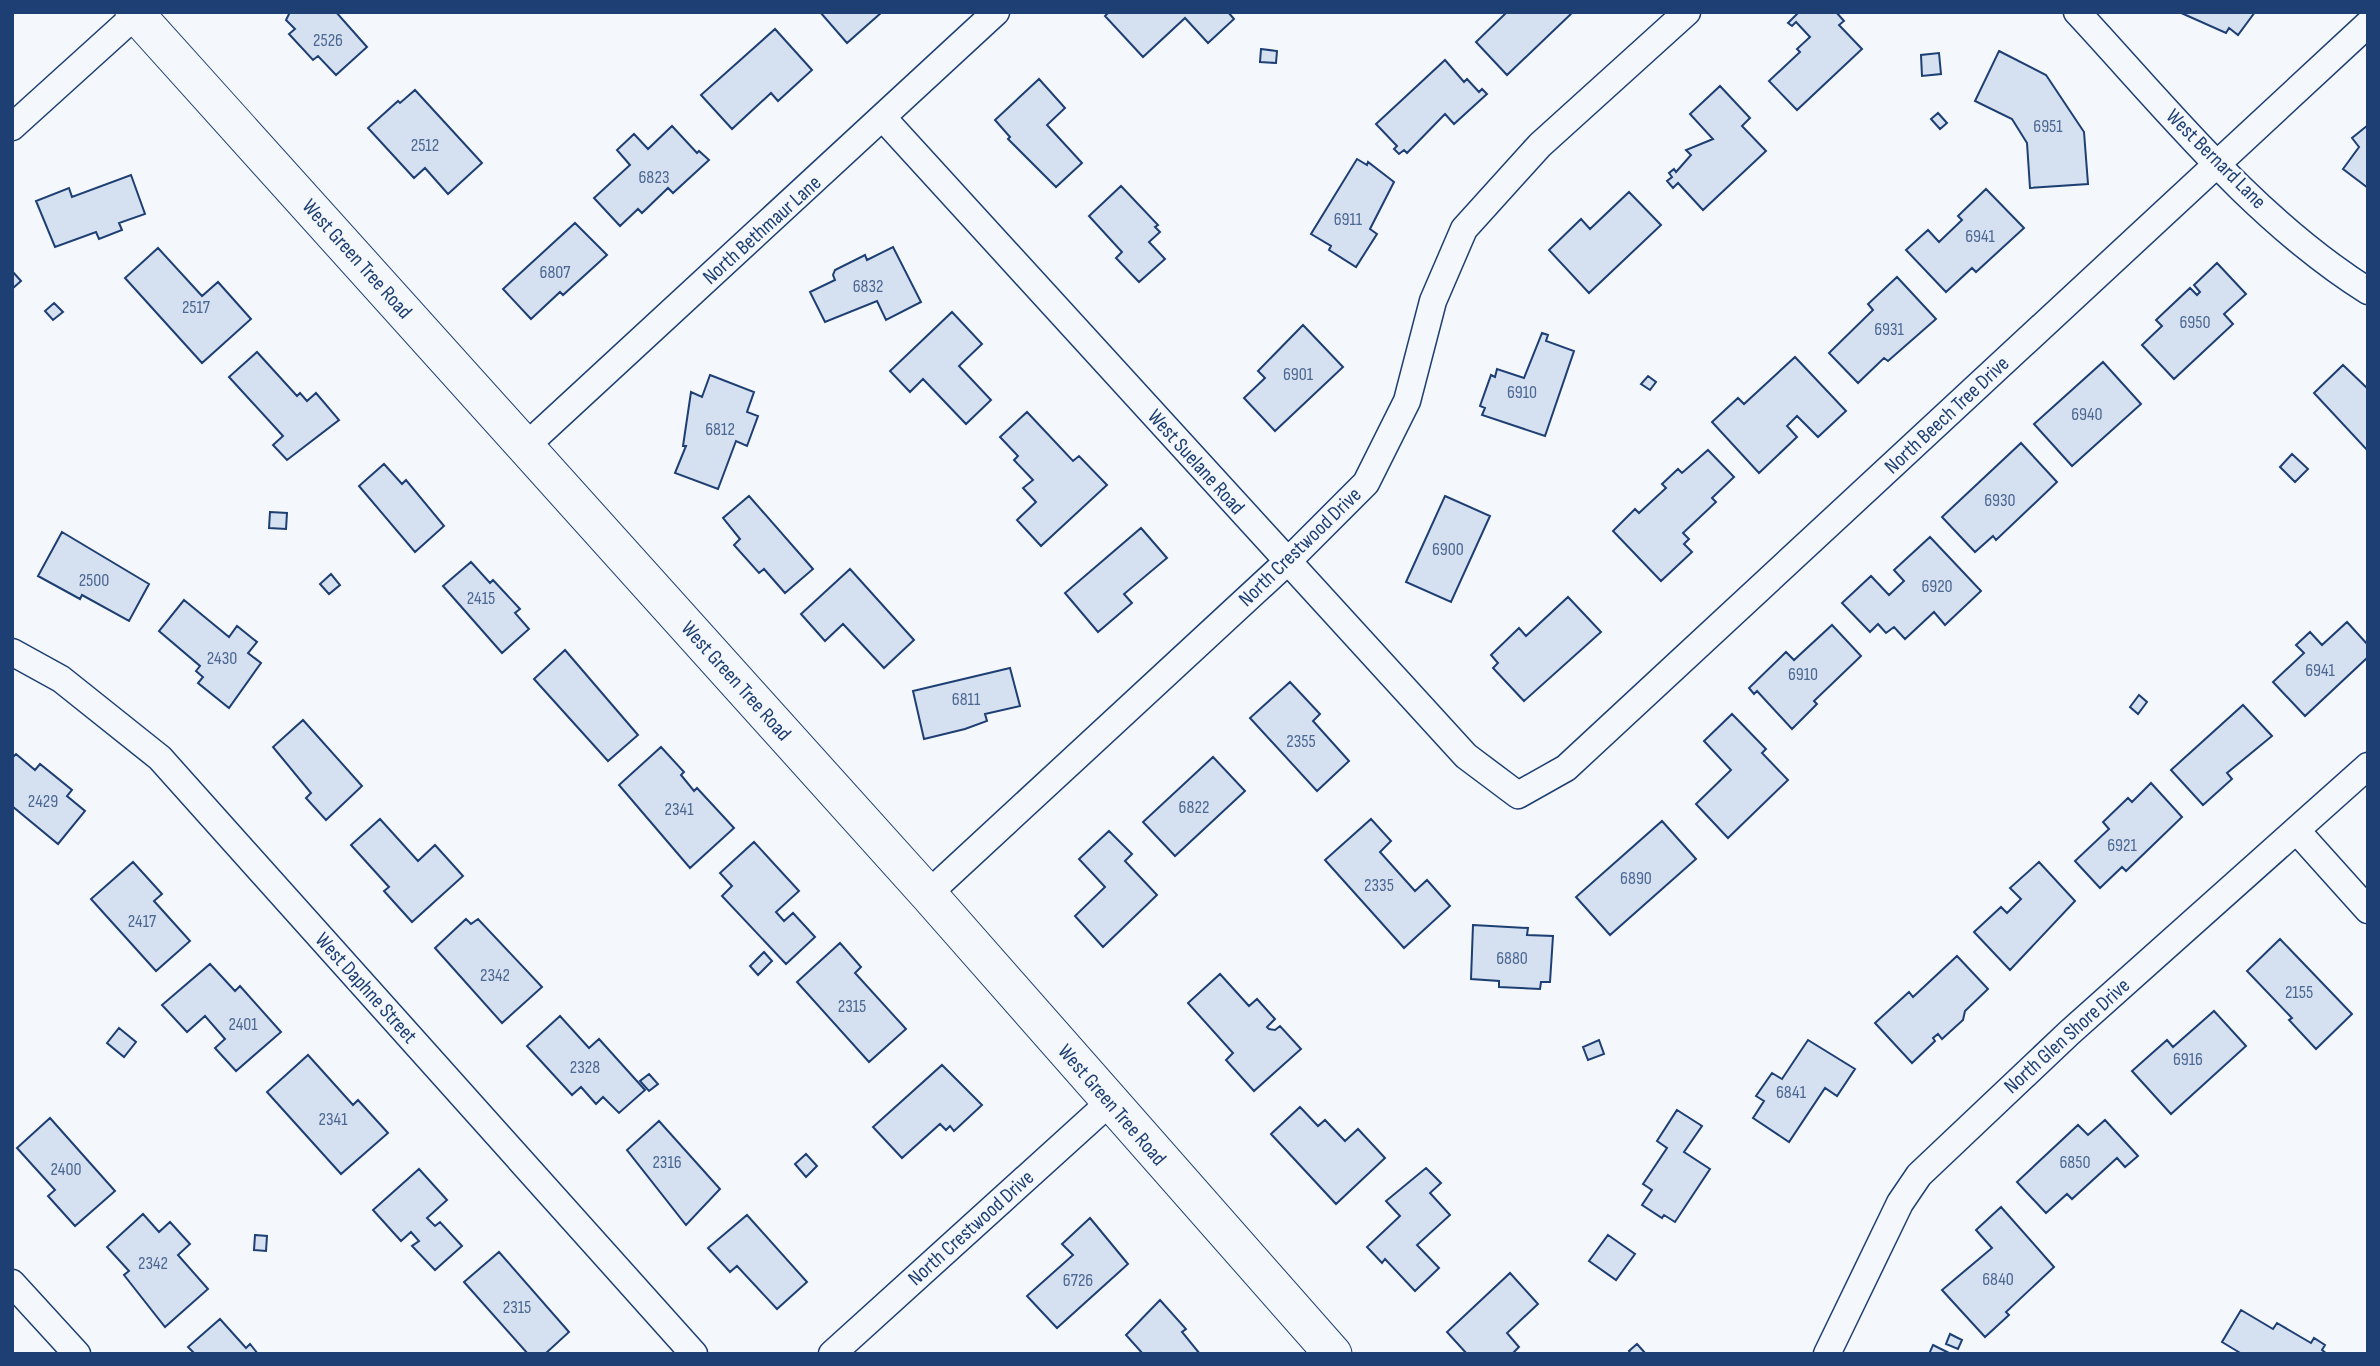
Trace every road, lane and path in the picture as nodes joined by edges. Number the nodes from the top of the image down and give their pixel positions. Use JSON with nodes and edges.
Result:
{"nodes":[{"id":1,"x":996,"y":12,"type":"edge"},
{"id":2,"x":1688,"y":12,"type":"edge"},
{"id":3,"x":2077,"y":12,"type":"edge"},
{"id":4,"x":137,"y":13,"type":"edge"},
{"id":5,"x":2368,"y":24,"type":"edge"},
{"id":6,"x":884,"y":119,"type":"junction"},
{"id":7,"x":12,"y":127,"type":"edge"},
{"id":8,"x":2218,"y":164,"type":"junction"},
{"id":9,"x":2368,"y":291,"type":"edge"},
{"id":10,"x":526,"y":446,"type":"junction"},
{"id":11,"x":1287,"y":562,"type":"junction"},
{"id":12,"x":12,"y":652,"type":"edge"},
{"id":13,"x":2368,"y":766,"type":"edge"},
{"id":14,"x":1518,"y":795,"type":"joint"},
{"id":15,"x":2297,"y":831,"type":"junction"},
{"id":16,"x":928,"y":894,"type":"junction"},
{"id":17,"x":2368,"y":910,"type":"edge"},
{"id":18,"x":1110,"y":1102,"type":"junction"},
{"id":19,"x":12,"y":1283,"type":"edge"},
{"id":20,"x":77,"y":1354,"type":"edge"},
{"id":21,"x":694,"y":1354,"type":"edge"},
{"id":22,"x":832,"y":1354,"type":"edge"},
{"id":23,"x":1333,"y":1354,"type":"edge"},
{"id":24,"x":1827,"y":1354,"type":"edge"}],
"edges":[{"from":1,"to":6,"type":"street","name":"North Bethmaur Lane"},
{"from":2,"to":11,"type":"street","name":"North Crestwood Drive"},
{"from":3,"to":8,"type":"street","name":"West Bernard Lane"},
{"from":4,"to":7,"type":"street"},
{"from":4,"to":10,"type":"street","name":"West Green Tree Road"},
{"from":5,"to":8,"type":"street","name":"North Beech Tree Drive"},
{"from":6,"to":10,"type":"street","name":"North Bethmaur Lane"},
{"from":6,"to":11,"type":"street","name":"West Suelane Road"},
{"from":8,"to":9,"type":"street","name":"West Bernard Lane"},
{"from":8,"to":14,"type":"street","name":"North Beech Tree Drive"},
{"from":10,"to":16,"type":"street","name":"West Green Tree Road"},
{"from":11,"to":14,"type":"street","name":"West Suelane Road"},
{"from":11,"to":16,"type":"street","name":"North Crestwood Drive"},
{"from":12,"to":21,"type":"street","name":"West Daphne Street"},
{"from":13,"to":15,"type":"street","name":"North Glen Shore Drive"},
{"from":15,"to":17,"type":"street"},
{"from":15,"to":24,"type":"street","name":"North Glen Shore Drive"},
{"from":16,"to":18,"type":"street","name":"West Green Tree Road"},
{"from":18,"to":22,"type":"street","name":"North Crestwood Drive"},
{"from":18,"to":23,"type":"street","name":"West Green Tree Road"},
{"from":19,"to":20,"type":"street"}]}
